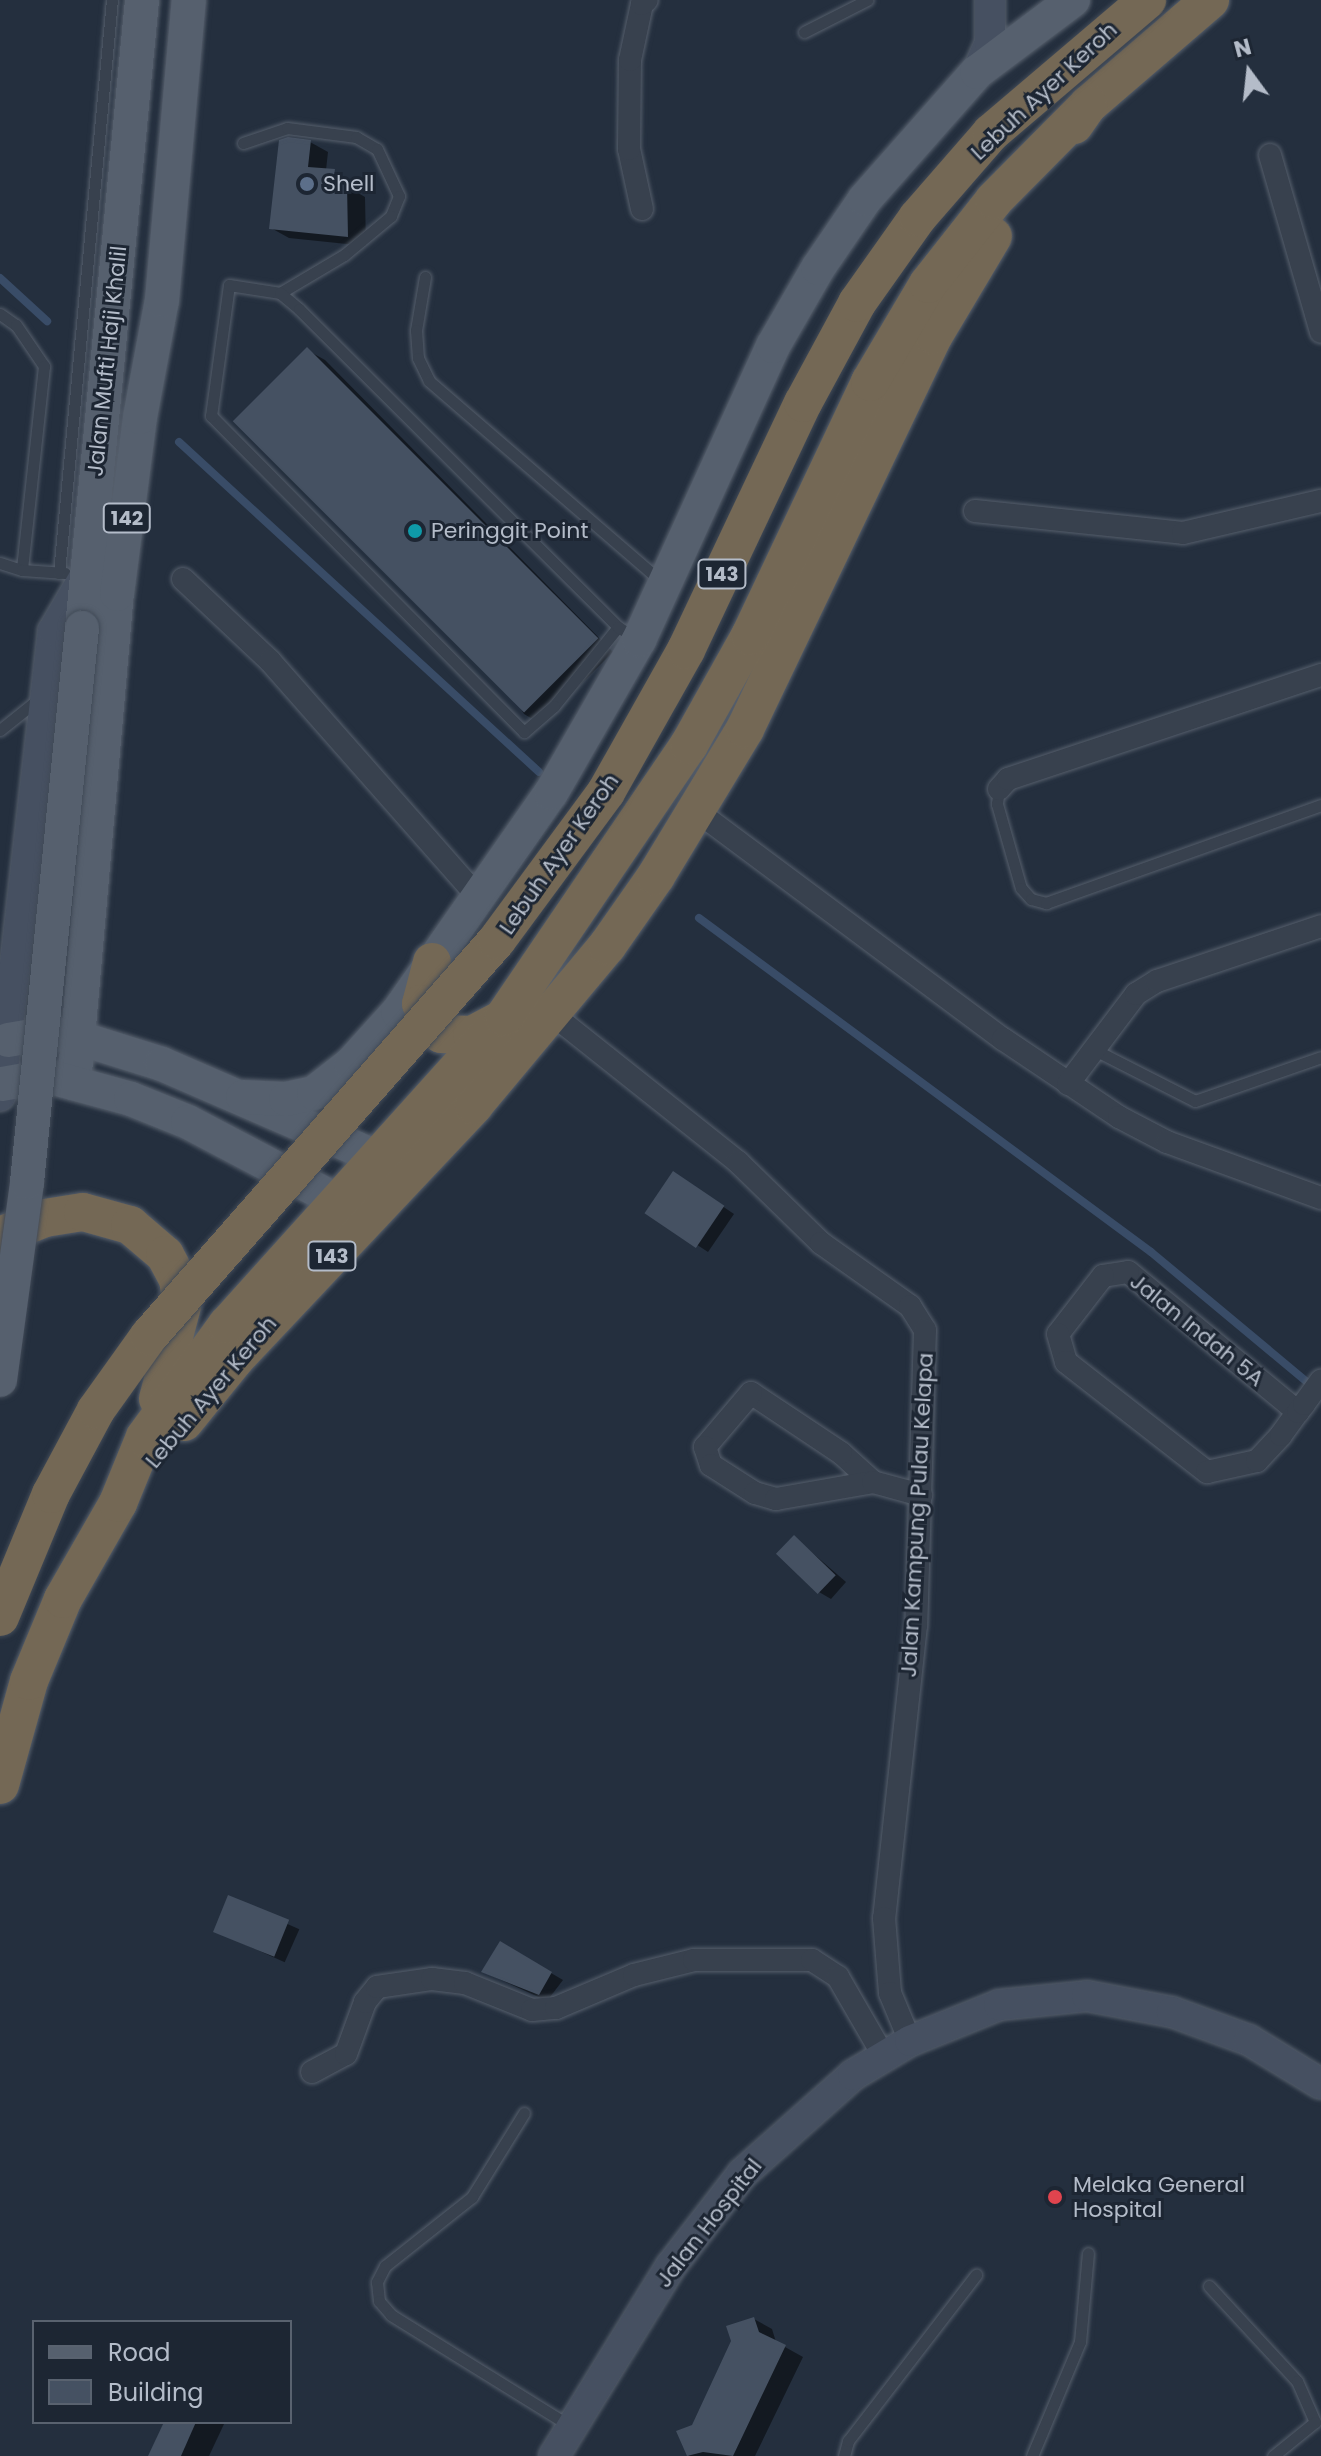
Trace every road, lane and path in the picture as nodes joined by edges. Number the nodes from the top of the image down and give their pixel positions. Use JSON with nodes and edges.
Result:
{"nodes":[{"id":1,"x":112,"y":0,"type":"edge"},
{"id":2,"x":142,"y":0,"type":"edge"},
{"id":3,"x":189,"y":0,"type":"edge"},
{"id":4,"x":647,"y":0,"type":"edge"},
{"id":5,"x":867,"y":0,"type":"edge"},
{"id":6,"x":990,"y":0,"type":"edge"},
{"id":7,"x":1073,"y":0,"type":"edge"},
{"id":8,"x":1147,"y":0,"type":"edge"},
{"id":9,"x":1210,"y":0,"type":"edge"},
{"id":10,"x":804,"y":32,"type":"dead end"},
{"id":11,"x":977,"y":72,"type":"junction"},
{"id":12,"x":1088,"y":105,"type":"junction"},
{"id":13,"x":243,"y":143,"type":"dead end"},
{"id":14,"x":1270,"y":155,"type":"dead end"},
{"id":15,"x":642,"y":209,"type":"dead end"},
{"id":16,"x":425,"y":277,"type":"dead end"},
{"id":17,"x":280,"y":293,"type":"junction"},
{"id":18,"x":0,"y":314,"type":"edge"},
{"id":19,"x":1321,"y":332,"type":"edge"},
{"id":20,"x":1321,"y":501,"type":"edge"},
{"id":21,"x":975,"y":511,"type":"dead end"},
{"id":22,"x":0,"y":563,"type":"edge"},
{"id":23,"x":22,"y":570,"type":"junction"},
{"id":24,"x":72,"y":574,"type":"junction"},
{"id":25,"x":183,"y":579,"type":"dead end"},
{"id":26,"x":666,"y":585,"type":"junction"},
{"id":27,"x":629,"y":634,"type":"junction"},
{"id":28,"x":1321,"y":675,"type":"edge"},
{"id":29,"x":43,"y":696,"type":"junction"},
{"id":30,"x":0,"y":730,"type":"edge"},
{"id":31,"x":999,"y":789,"type":"joint"},
{"id":32,"x":1321,"y":805,"type":"edge"},
{"id":33,"x":698,"y":812,"type":"junction"},
{"id":34,"x":479,"y":898,"type":"junction"},
{"id":35,"x":1321,"y":926,"type":"edge"},
{"id":36,"x":432,"y":962,"type":"junction"},
{"id":37,"x":552,"y":1014,"type":"junction"},
{"id":38,"x":504,"y":1017,"type":"junction"},
{"id":39,"x":79,"y":1038,"type":"junction"},
{"id":40,"x":4,"y":1041,"type":"edge"},
{"id":41,"x":1092,"y":1049,"type":"junction"},
{"id":42,"x":1321,"y":1057,"type":"edge"},
{"id":43,"x":74,"y":1083,"type":"junction"},
{"id":44,"x":1068,"y":1084,"type":"junction"},
{"id":45,"x":1,"y":1088,"type":"edge"},
{"id":46,"x":243,"y":1097,"type":"junction"},
{"id":47,"x":376,"y":1157,"type":"junction"},
{"id":48,"x":1321,"y":1198,"type":"edge"},
{"id":49,"x":336,"y":1200,"type":"junction"},
{"id":50,"x":0,"y":1236,"type":"edge"},
{"id":51,"x":0,"y":1380,"type":"edge"},
{"id":52,"x":1321,"y":1381,"type":"edge"},
{"id":53,"x":1301,"y":1408,"type":"junction"},
{"id":54,"x":145,"y":1437,"type":"junction"},
{"id":55,"x":873,"y":1482,"type":"junction"},
{"id":56,"x":921,"y":1495,"type":"junction"},
{"id":57,"x":118,"y":1503,"type":"junction"},
{"id":58,"x":0,"y":1617,"type":"edge"},
{"id":59,"x":0,"y":1785,"type":"edge"},
{"id":60,"x":910,"y":2041,"type":"junction"},
{"id":61,"x":883,"y":2055,"type":"junction"},
{"id":62,"x":312,"y":2072,"type":"dead end"},
{"id":63,"x":1321,"y":2084,"type":"edge"},
{"id":64,"x":524,"y":2113,"type":"dead end"},
{"id":65,"x":1088,"y":2253,"type":"dead end"},
{"id":66,"x":976,"y":2275,"type":"dead end"},
{"id":67,"x":1209,"y":2286,"type":"dead end"},
{"id":68,"x":571,"y":2426,"type":"junction"},
{"id":69,"x":1318,"y":2427,"type":"edge"},
{"id":70,"x":554,"y":2456,"type":"edge"},
{"id":71,"x":844,"y":2456,"type":"edge"},
{"id":72,"x":1032,"y":2456,"type":"edge"},
{"id":73,"x":1273,"y":2456,"type":"edge"}],
"edges":[{"from":1,"to":24,"type":"lane"},
{"from":2,"to":24,"type":"main road","name":"Jalan Mufti Haji Khalil","number":"142"},
{"from":3,"to":39,"type":"main road","name":"Jalan Mufti Haji Khalil","number":"142"},
{"from":4,"to":15,"type":"street"},
{"from":5,"to":10,"type":"lane"},
{"from":6,"to":11,"type":"street"},
{"from":7,"to":11,"type":"main road"},
{"from":8,"to":58,"type":"highway","name":"Lebuh Ayer Keroh","number":"143","bridge":true},
{"from":9,"to":12,"type":"highway","name":"Lebuh Ayer Keroh","number":"143"},
{"from":11,"to":26,"type":"main road"},
{"from":12,"to":33,"type":"highway","name":"Lebuh Ayer Keroh","number":"143"},
{"from":12,"to":38,"type":"highway"},
{"from":13,"to":17,"type":"lane"},
{"from":14,"to":19,"type":"street"},
{"from":16,"to":26,"type":"lane"},
{"from":17,"to":27,"type":"lane"},
{"from":17,"to":27,"type":"lane"},
{"from":18,"to":23,"type":"lane"},
{"from":20,"to":21,"type":"street"},
{"from":22,"to":23,"type":"lane"},
{"from":23,"to":24,"type":"lane"},
{"from":24,"to":29,"type":"street","name":"Jalan Mufti Haji Khalil","number":"142"},
{"from":24,"to":51,"type":"main road","number":"142","bridge":true},
{"from":25,"to":34,"type":"street"},
{"from":26,"to":27,"type":"main road"},
{"from":27,"to":34,"type":"main road"},
{"from":28,"to":31,"type":"street"},
{"from":29,"to":30,"type":"lane"},
{"from":29,"to":40,"type":"street","name":"Jalan Mufti Haji Khalil","number":"142"},
{"from":31,"to":32,"type":"lane"},
{"from":33,"to":37,"type":"highway","name":"Lebuh Ayer Keroh","number":"143"},
{"from":33,"to":44,"type":"street"},
{"from":34,"to":36,"type":"main road"},
{"from":35,"to":41,"type":"street"},
{"from":36,"to":38,"type":"highway"},
{"from":36,"to":46,"type":"main road"},
{"from":37,"to":56,"type":"street","name":"Jalan Kampung Pulau Kelapa"},
{"from":37,"to":57,"type":"highway","name":"Lebuh Ayer Keroh","number":"143"},
{"from":38,"to":47,"type":"highway"},
{"from":39,"to":40,"type":"main road"},
{"from":39,"to":43,"type":"main road","name":"Jalan Mufti Haji Khalil","number":"142"},
{"from":39,"to":46,"type":"main road"},
{"from":40,"to":45,"type":"street","name":"Jalan Mufti Haji Khalil","number":"142"},
{"from":41,"to":42,"type":"lane"},
{"from":41,"to":44,"type":"street"},
{"from":43,"to":45,"type":"main road"},
{"from":43,"to":49,"type":"main road"},
{"from":44,"to":48,"type":"street"},
{"from":46,"to":47,"type":"main road"},
{"from":47,"to":49,"type":"highway"},
{"from":49,"to":54,"type":"highway"},
{"from":50,"to":54,"type":"highway"},
{"from":52,"to":53,"type":"street"},
{"from":53,"to":53,"type":"street","name":"Jalan Indah 5A"},
{"from":54,"to":57,"type":"highway"},
{"from":55,"to":55,"type":"street"},
{"from":55,"to":56,"type":"street"},
{"from":56,"to":60,"type":"street","name":"Jalan Kampung Pulau Kelapa"},
{"from":57,"to":59,"type":"highway","number":"143"},
{"from":60,"to":61,"type":"street","name":"Jalan Hospital"},
{"from":60,"to":63,"type":"street","name":"Jalan Hospital"},
{"from":61,"to":62,"type":"street"},
{"from":61,"to":68,"type":"street","name":"Jalan Hospital"},
{"from":64,"to":68,"type":"lane"},
{"from":65,"to":72,"type":"lane"},
{"from":66,"to":71,"type":"lane"},
{"from":67,"to":69,"type":"lane"},
{"from":68,"to":70,"type":"street","name":"Jalan Hospital"},
{"from":69,"to":73,"type":"lane"}]}
